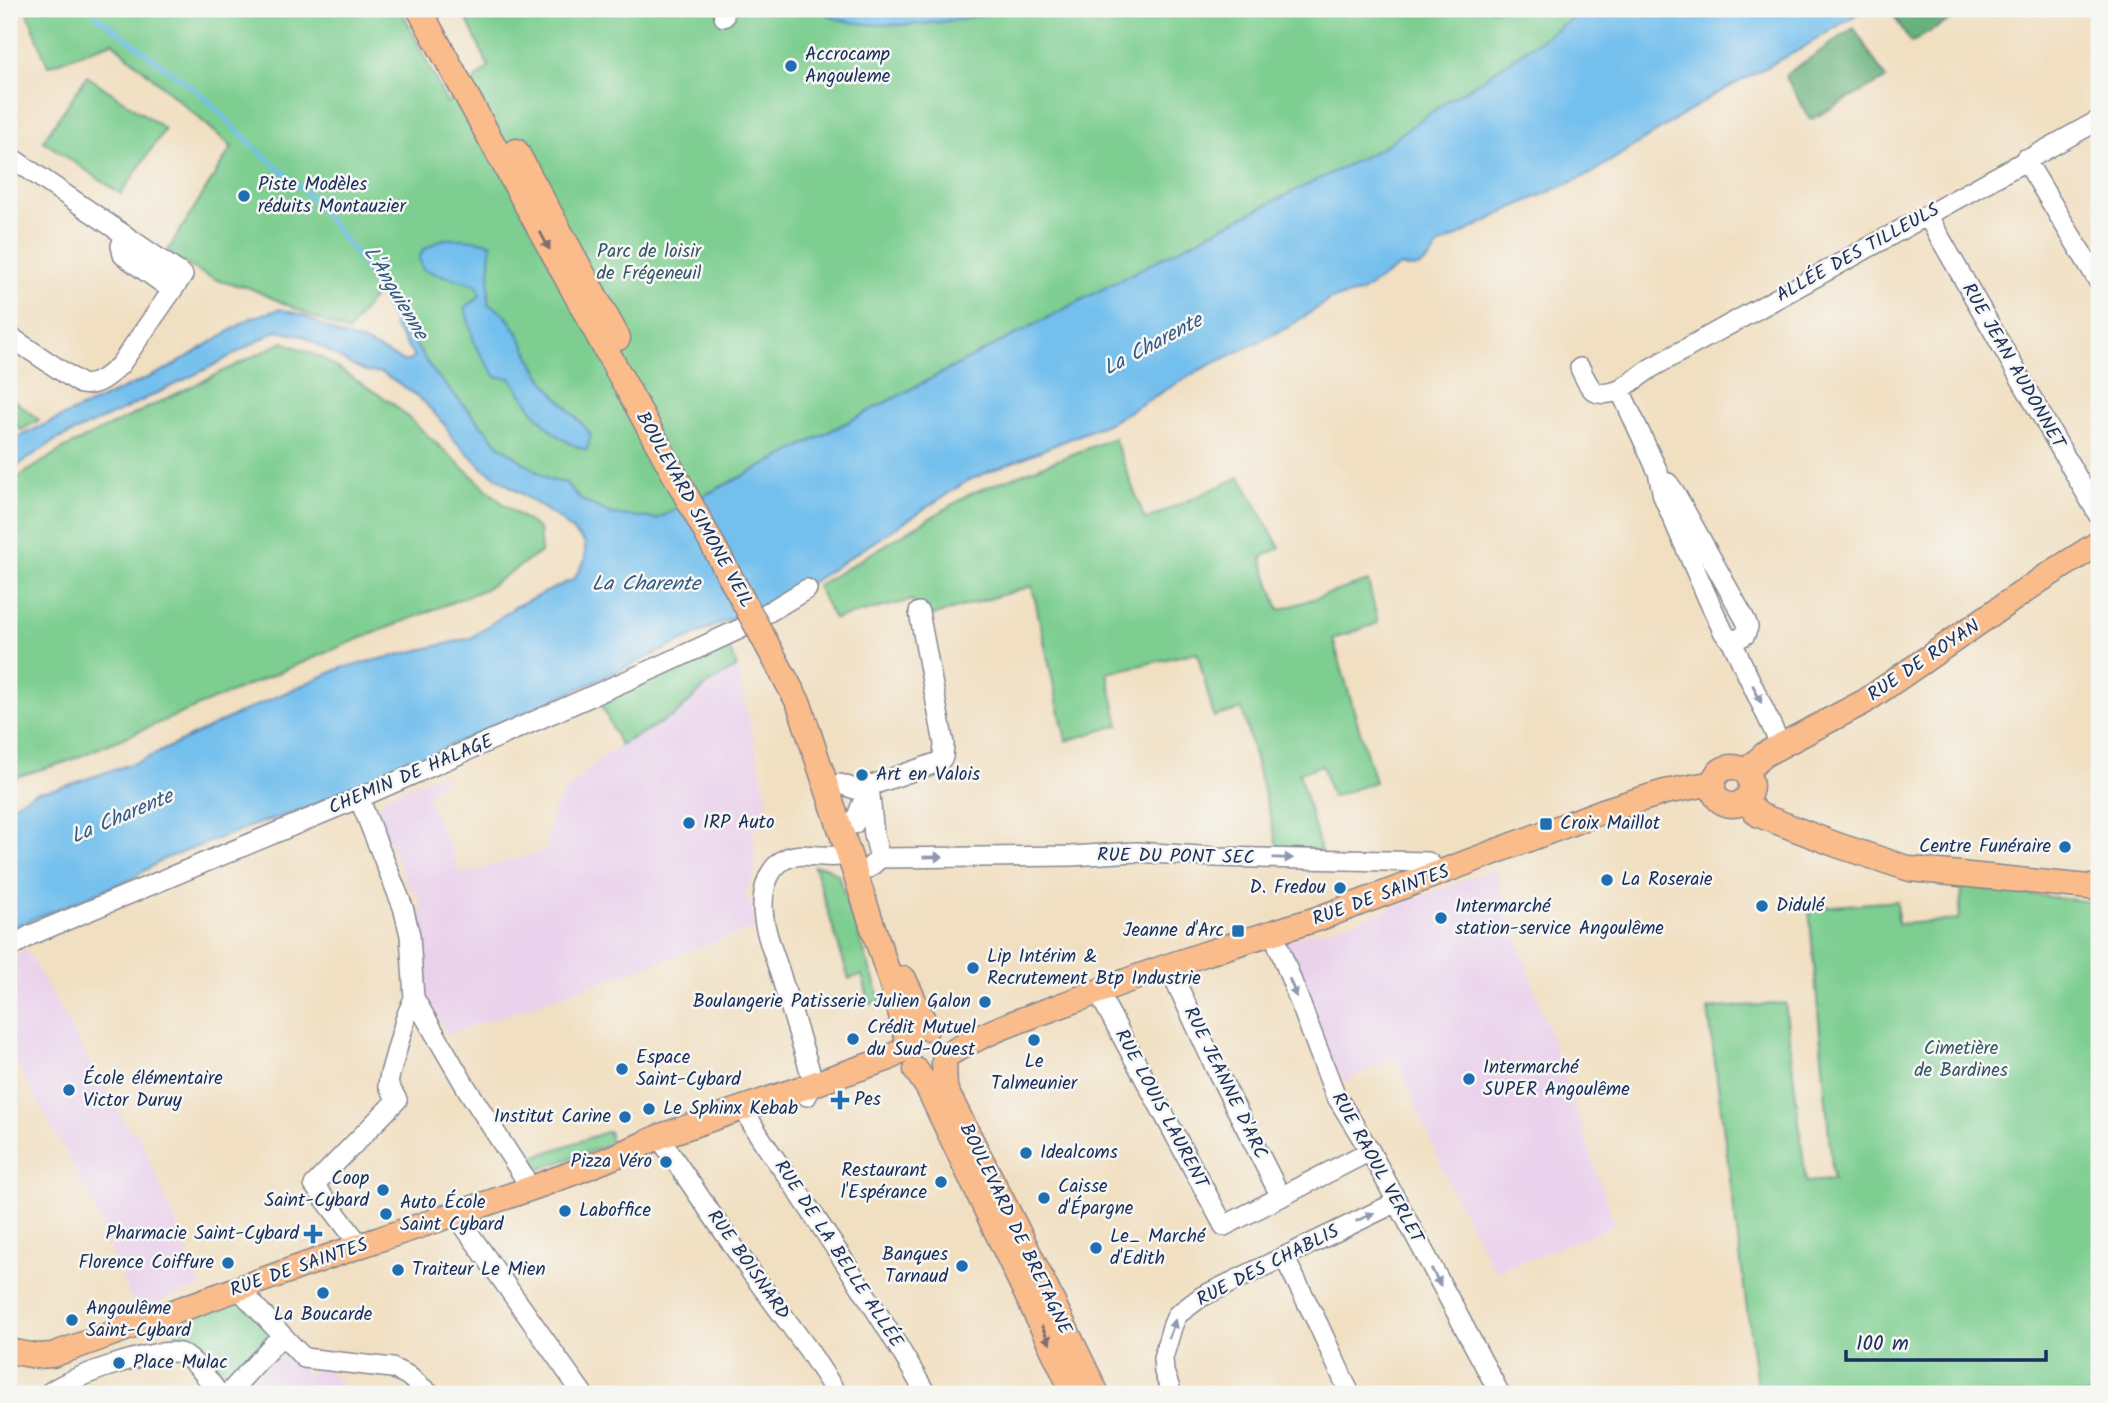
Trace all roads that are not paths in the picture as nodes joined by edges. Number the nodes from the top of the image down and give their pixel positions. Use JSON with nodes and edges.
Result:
{"nodes":[{"id":1,"x":419,"y":9,"type":"edge"},
{"id":2,"x":437,"y":9,"type":"edge"},
{"id":3,"x":2099,"y":120,"type":"edge"},
{"id":4,"x":9,"y":156,"type":"edge"},
{"id":5,"x":2025,"y":159,"type":"junction"},
{"id":6,"x":1927,"y":215,"type":"junction"},
{"id":7,"x":2099,"y":282,"type":"edge"},
{"id":8,"x":9,"y":335,"type":"edge"},
{"id":9,"x":1580,"y":368,"type":"dead end"},
{"id":10,"x":1620,"y":390,"type":"junction"},
{"id":11,"x":691,"y":488,"type":"junction"},
{"id":12,"x":2099,"y":516,"type":"edge"},
{"id":13,"x":2099,"y":543,"type":"edge"},
{"id":14,"x":807,"y":589,"type":"dead end"},
{"id":15,"x":919,"y":612,"type":"dead end"},
{"id":16,"x":771,"y":637,"type":"junction"},
{"id":17,"x":1781,"y":746,"type":"junction"},
{"id":18,"x":1745,"y":772,"type":"junction"},
{"id":19,"x":1713,"y":783,"type":"junction"},
{"id":20,"x":840,"y":784,"type":"junction"},
{"id":21,"x":869,"y":786,"type":"junction"},
{"id":22,"x":359,"y":798,"type":"junction"},
{"id":23,"x":1744,"y":800,"type":"junction"},
{"id":24,"x":854,"y":824,"type":"junction"},
{"id":25,"x":848,"y":854,"type":"junction"},
{"id":26,"x":875,"y":863,"type":"junction"},
{"id":27,"x":1441,"y":874,"type":"junction"},
{"id":28,"x":2099,"y":888,"type":"edge"},
{"id":29,"x":1273,"y":932,"type":"junction"},
{"id":30,"x":9,"y":948,"type":"edge"},
{"id":31,"x":1169,"y":967,"type":"junction"},
{"id":32,"x":1101,"y":990,"type":"junction"},
{"id":33,"x":414,"y":998,"type":"junction"},
{"id":34,"x":924,"y":1050,"type":"junction"},
{"id":35,"x":810,"y":1089,"type":"junction"},
{"id":36,"x":748,"y":1116,"type":"junction"},
{"id":37,"x":662,"y":1140,"type":"junction"},
{"id":38,"x":1370,"y":1151,"type":"junction"},
{"id":39,"x":527,"y":1189,"type":"junction"},
{"id":40,"x":1281,"y":1197,"type":"junction"},
{"id":41,"x":1397,"y":1202,"type":"junction"},
{"id":42,"x":457,"y":1212,"type":"junction"},
{"id":43,"x":358,"y":1247,"type":"junction"},
{"id":44,"x":1284,"y":1257,"type":"junction"},
{"id":45,"x":239,"y":1289,"type":"junction"},
{"id":46,"x":282,"y":1335,"type":"junction"},
{"id":47,"x":105,"y":1336,"type":"junction"},
{"id":48,"x":12,"y":1357,"type":"edge"},
{"id":49,"x":127,"y":1360,"type":"junction"},
{"id":50,"x":103,"y":1368,"type":"junction"},
{"id":51,"x":48,"y":1394,"type":"edge"},
{"id":52,"x":219,"y":1394,"type":"edge"},
{"id":53,"x":228,"y":1394,"type":"edge"},
{"id":54,"x":430,"y":1394,"type":"edge"},
{"id":55,"x":583,"y":1394,"type":"edge"},
{"id":56,"x":837,"y":1394,"type":"edge"},
{"id":57,"x":926,"y":1394,"type":"edge"},
{"id":58,"x":1074,"y":1394,"type":"edge"},
{"id":59,"x":1097,"y":1394,"type":"edge"},
{"id":60,"x":1172,"y":1394,"type":"edge"},
{"id":61,"x":1350,"y":1394,"type":"edge"},
{"id":62,"x":1500,"y":1394,"type":"edge"}],
"edges":[{"from":1,"to":11,"type":"main road","name":"BOULEVARD SIMONE VEIL","one_way":true},
{"from":2,"to":11,"type":"main road","name":"BOULEVARD SIMONE VEIL"},
{"from":3,"to":5,"type":"street","name":"ALLÉE DES TILLEULS"},
{"from":4,"to":8,"type":"street"},
{"from":5,"to":6,"type":"street","name":"ALLÉE DES TILLEULS"},
{"from":5,"to":7,"type":"street"},
{"from":6,"to":10,"type":"street","name":"ALLÉE DES TILLEULS"},
{"from":6,"to":12,"type":"street","name":"RUE JEAN AUDONNET"},
{"from":9,"to":10,"type":"street"},
{"from":10,"to":17,"type":"street","one_way":true},
{"from":11,"to":16,"type":"main road","name":"BOULEVARD SIMONE VEIL"},
{"from":13,"to":17,"type":"main road","name":"RUE DE ROYAN"},
{"from":14,"to":22,"type":"street","name":"CHEMIN DE HALAGE"},
{"from":15,"to":21,"type":"street"},
{"from":16,"to":20,"type":"main road","name":"BOULEVARD SIMONE VEIL"},
{"from":16,"to":25,"type":"main road","name":"BOULEVARD SIMONE VEIL"},
{"from":17,"to":18,"type":"main road","name":"RUE DE ROYAN"},
{"from":18,"to":19,"type":"main road"},
{"from":18,"to":23,"type":"main road"},
{"from":19,"to":23,"type":"main road"},
{"from":19,"to":27,"type":"main road","name":"RUE DE SAINTES"},
{"from":20,"to":21,"type":"street"},
{"from":20,"to":24,"type":"main road","name":"BOULEVARD SIMONE VEIL"},
{"from":21,"to":24,"type":"street"},
{"from":21,"to":26,"type":"street"},
{"from":22,"to":30,"type":"street","name":"CHEMIN DE HALAGE"},
{"from":22,"to":33,"type":"street"},
{"from":23,"to":28,"type":"main road"},
{"from":24,"to":26,"type":"main road","name":"BOULEVARD SIMONE VEIL"},
{"from":25,"to":34,"type":"main road","name":"BOULEVARD SIMONE VEIL"},
{"from":25,"to":35,"type":"street"},
{"from":26,"to":27,"type":"street","name":"RUE DU PONT SEC","one_way":true},
{"from":26,"to":34,"type":"main road","name":"BOULEVARD SIMONE VEIL"},
{"from":27,"to":29,"type":"main road","name":"RUE DE SAINTES"},
{"from":29,"to":31,"type":"main road","name":"RUE DE SAINTES"},
{"from":29,"to":38,"type":"street","name":"RUE RAOUL VERLET","one_way":true},
{"from":31,"to":32,"type":"main road","name":"RUE DE SAINTES"},
{"from":31,"to":40,"type":"street","name":"RUE JEANNE D'ARC"},
{"from":32,"to":34,"type":"main road","name":"RUE DE SAINTES"},
{"from":32,"to":40,"type":"street","name":"RUE LOUIS LAURENT"},
{"from":33,"to":39,"type":"street"},
{"from":33,"to":43,"type":"street"},
{"from":34,"to":35,"type":"main road","name":"RUE DE SAINTES"},
{"from":34,"to":58,"type":"main road","name":"BOULEVARD DE BRETAGNE","one_way":true},
{"from":34,"to":59,"type":"main road","name":"BOULEVARD DE BRETAGNE"},
{"from":35,"to":36,"type":"main road","name":"RUE DE SAINTES"},
{"from":35,"to":37,"type":"main road","name":"RUE DE SAINTES"},
{"from":36,"to":37,"type":"main road","name":"RUE DE SAINTES"},
{"from":36,"to":57,"type":"street","name":"RUE DE LA BELLE ALLÉE"},
{"from":37,"to":39,"type":"main road","name":"RUE DE SAINTES"},
{"from":37,"to":56,"type":"street","name":"RUE BOISNARD"},
{"from":38,"to":40,"type":"street"},
{"from":38,"to":41,"type":"street","name":"RUE RAOUL VERLET"},
{"from":39,"to":42,"type":"main road","name":"RUE DE SAINTES"},
{"from":44,"to":41,"type":"street","name":"RUE DES CHABLIS","one_way":true},
{"from":41,"to":62,"type":"street","name":"RUE RAOUL VERLET","one_way":true},
{"from":42,"to":43,"type":"main road","name":"RUE DE SAINTES"},
{"from":42,"to":55,"type":"street"},
{"from":43,"to":45,"type":"main road","name":"RUE DE SAINTES"},
{"from":60,"to":44,"type":"street","name":"RUE DES CHABLIS","one_way":true},
{"from":44,"to":61,"type":"street"},
{"from":45,"to":46,"type":"street"},
{"from":45,"to":47,"type":"main road","name":"RUE DE SAINTES"},
{"from":46,"to":53,"type":"street"},
{"from":46,"to":54,"type":"street"},
{"from":47,"to":48,"type":"main road","name":"RUE DE SAINTES"},
{"from":47,"to":49,"type":"street"},
{"from":47,"to":50,"type":"street"},
{"from":49,"to":50,"type":"street"},
{"from":49,"to":52,"type":"street"},
{"from":50,"to":51,"type":"street"}]}
